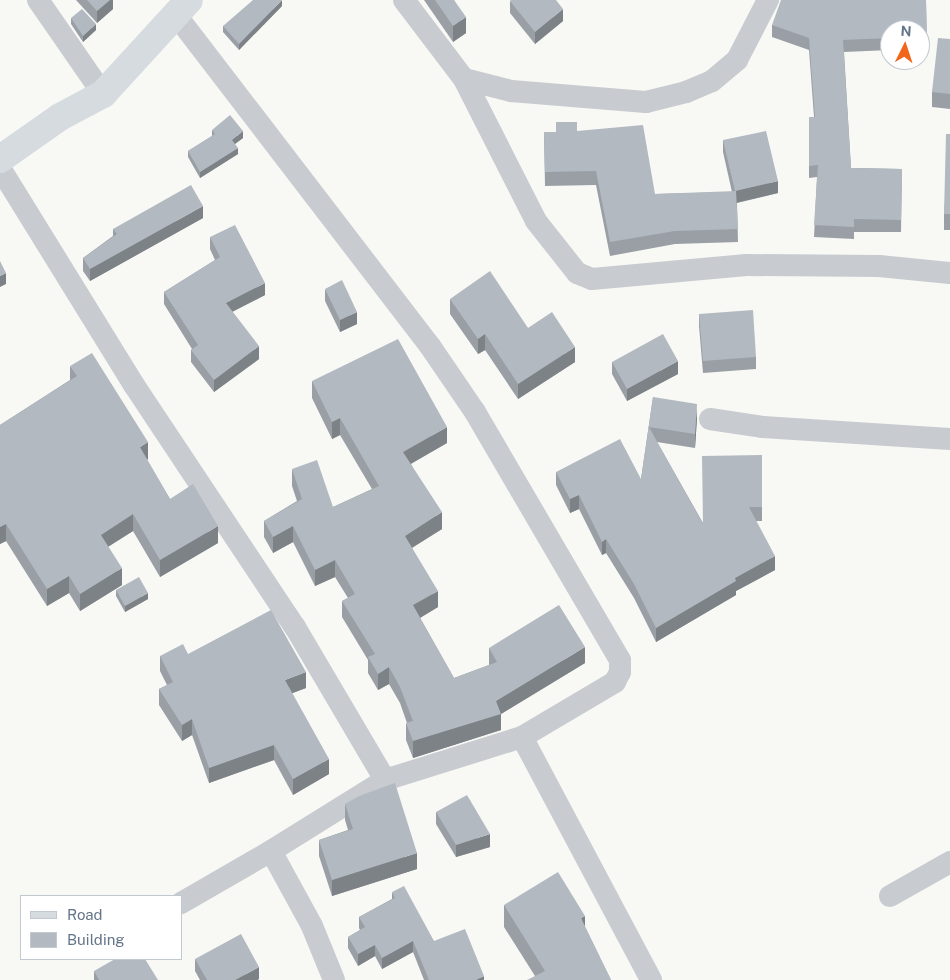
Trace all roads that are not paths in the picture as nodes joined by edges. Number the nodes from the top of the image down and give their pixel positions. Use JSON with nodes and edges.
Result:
{"nodes":[{"id":1,"x":38,"y":0,"type":"edge"},
{"id":2,"x":404,"y":0,"type":"edge"},
{"id":3,"x":768,"y":0,"type":"edge"},
{"id":4,"x":183,"y":8,"type":"edge"},
{"id":5,"x":464,"y":79,"type":"junction"},
{"id":6,"x":103,"y":94,"type":"junction"},
{"id":7,"x":0,"y":159,"type":"edge"},
{"id":8,"x":0,"y":168,"type":"edge"},
{"id":9,"x":950,"y":273,"type":"edge"},
{"id":10,"x":710,"y":419,"type":"dead end"},
{"id":11,"x":950,"y":439,"type":"edge"},
{"id":12,"x":522,"y":737,"type":"junction"},
{"id":13,"x":385,"y":780,"type":"junction"},
{"id":14,"x":271,"y":851,"type":"junction"},
{"id":15,"x":950,"y":862,"type":"edge"},
{"id":16,"x":890,"y":896,"type":"dead end"},
{"id":17,"x":182,"y":902,"type":"edge"},
{"id":18,"x":334,"y":980,"type":"edge"},
{"id":19,"x":651,"y":980,"type":"edge"}],
"edges":[{"from":1,"to":6,"type":"street"},
{"from":2,"to":5,"type":"street"},
{"from":3,"to":5,"type":"street"},
{"from":4,"to":6,"type":"main road"},
{"from":4,"to":12,"type":"street"},
{"from":5,"to":9,"type":"street"},
{"from":6,"to":7,"type":"main road"},
{"from":8,"to":13,"type":"street"},
{"from":10,"to":11,"type":"street"},
{"from":12,"to":13,"type":"street"},
{"from":12,"to":19,"type":"street"},
{"from":13,"to":14,"type":"street"},
{"from":14,"to":17,"type":"street"},
{"from":14,"to":18,"type":"street"},
{"from":15,"to":16,"type":"street"}]}
